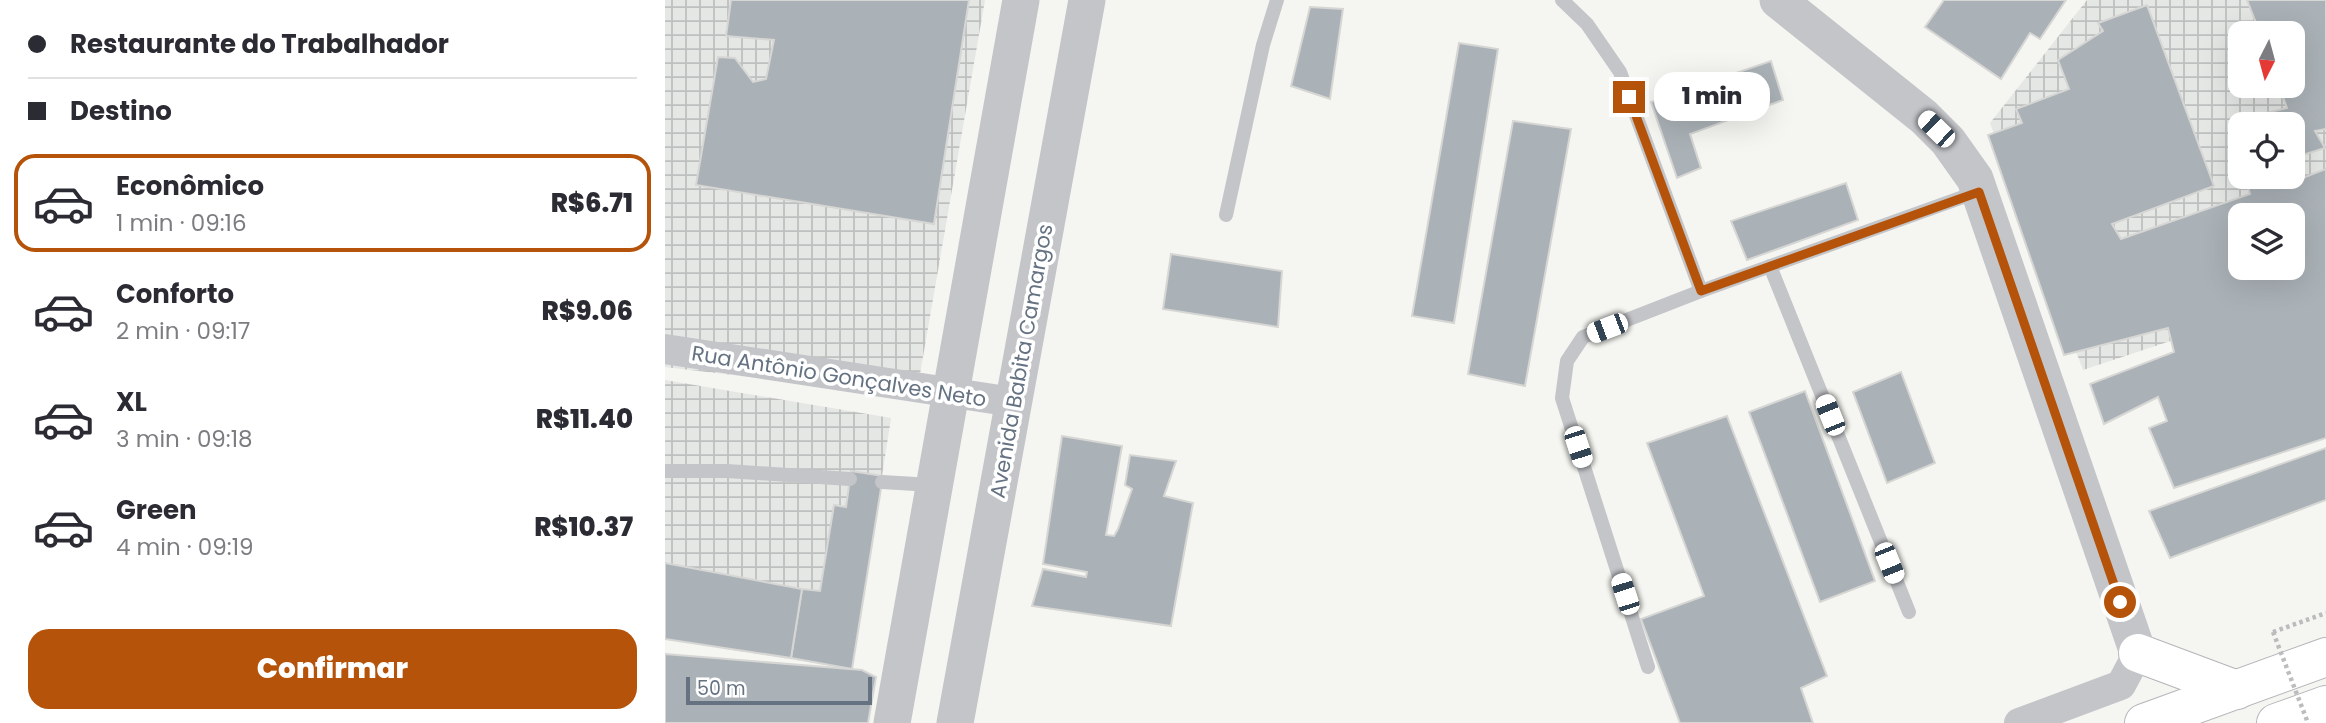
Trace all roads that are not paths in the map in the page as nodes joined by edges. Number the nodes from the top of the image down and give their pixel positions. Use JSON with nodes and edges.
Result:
{"nodes":[{"id":1,"x":1021,"y":0,"type":"edge"},
{"id":2,"x":1087,"y":0,"type":"edge"},
{"id":3,"x":1277,"y":0,"type":"edge"},
{"id":4,"x":1562,"y":0,"type":"edge"},
{"id":5,"x":1778,"y":0,"type":"edge"},
{"id":6,"x":1979,"y":192,"type":"junction"},
{"id":7,"x":1226,"y":215,"type":"dead end"},
{"id":8,"x":1770,"y":266,"type":"junction"},
{"id":9,"x":1701,"y":291,"type":"junction"},
{"id":10,"x":665,"y":349,"type":"edge"},
{"id":11,"x":950,"y":394,"type":"junction"},
{"id":12,"x":1013,"y":402,"type":"junction"},
{"id":13,"x":665,"y":471,"type":"edge"},
{"id":14,"x":850,"y":479,"type":"dead end"},
{"id":15,"x":882,"y":482,"type":"dead end"},
{"id":16,"x":934,"y":485,"type":"junction"},
{"id":17,"x":1909,"y":612,"type":"dead end"},
{"id":18,"x":2138,"y":653,"type":"junction"},
{"id":19,"x":2326,"y":657,"type":"edge"},
{"id":20,"x":1648,"y":667,"type":"dead end"},
{"id":21,"x":2237,"y":690,"type":"junction"},
{"id":22,"x":2326,"y":708,"type":"edge"},
{"id":23,"x":892,"y":723,"type":"edge"},
{"id":24,"x":955,"y":723,"type":"edge"},
{"id":25,"x":2019,"y":723,"type":"edge"},
{"id":26,"x":2144,"y":723,"type":"edge"},
{"id":27,"x":2276,"y":723,"type":"edge"},
{"id":28,"x":2306,"y":723,"type":"edge"}],
"edges":[{"from":1,"to":11,"type":"street"},
{"from":2,"to":12,"type":"street","name":"Avenida Babita Camargos"},
{"from":3,"to":7,"type":"lane"},
{"from":4,"to":9,"type":"lane"},
{"from":5,"to":6,"type":"street"},
{"from":6,"to":8,"type":"lane"},
{"from":6,"to":18,"type":"street"},
{"from":8,"to":9,"type":"lane"},
{"from":8,"to":17,"type":"lane"},
{"from":9,"to":20,"type":"lane"},
{"from":10,"to":11,"type":"street","name":"Rua Antônio Gonçalves Neto"},
{"from":11,"to":12,"type":"street","name":"Rua Antônio Gonçalves Neto"},
{"from":11,"to":16,"type":"street"},
{"from":12,"to":24,"type":"street","name":"Avenida Babita Camargos"},
{"from":13,"to":14,"type":"lane"},
{"from":15,"to":16,"type":"lane"},
{"from":16,"to":23,"type":"street"},
{"from":18,"to":21,"type":"highway"},
{"from":18,"to":25,"type":"street"},
{"from":19,"to":21,"type":"highway"},
{"from":21,"to":26,"type":"highway"},
{"from":22,"to":27,"type":"highway"},
{"from":22,"to":28,"type":"highway"}]}
